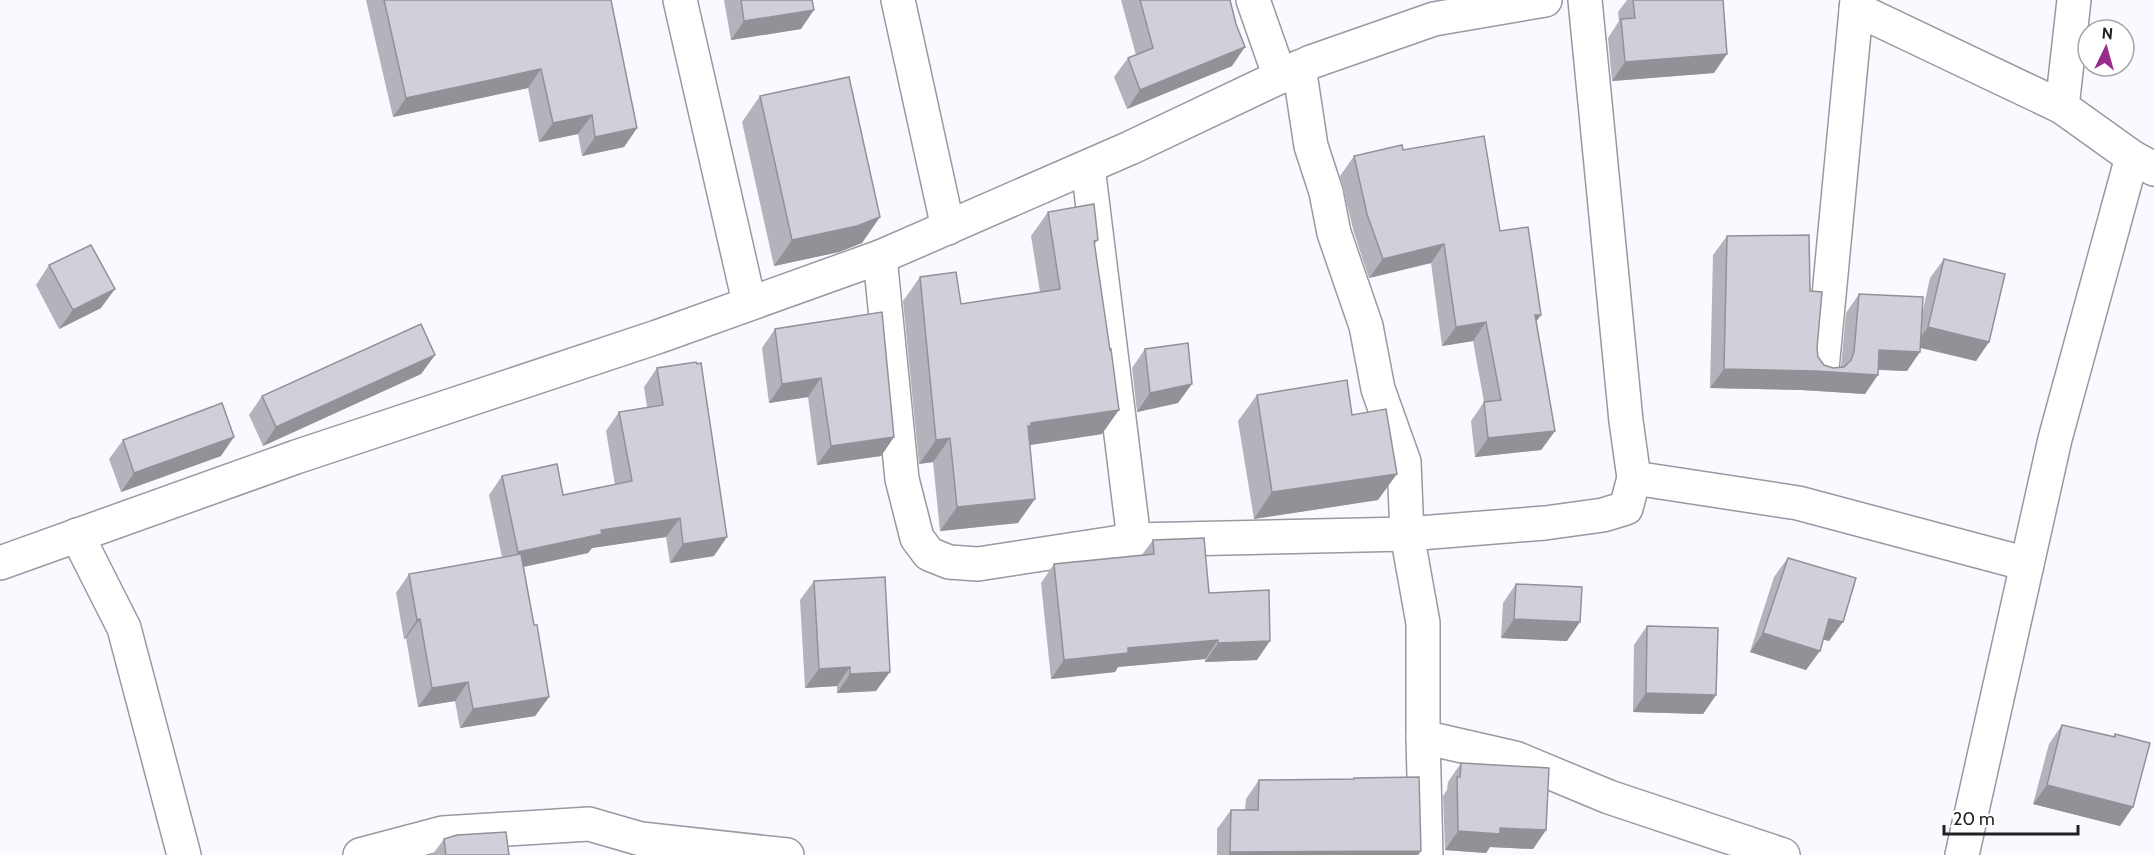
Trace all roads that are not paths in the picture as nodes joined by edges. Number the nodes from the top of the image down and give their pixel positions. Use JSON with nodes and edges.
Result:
{"nodes":[{"id":1,"x":680,"y":0,"type":"edge"},
{"id":2,"x":898,"y":0,"type":"edge"},
{"id":3,"x":1253,"y":0,"type":"edge"},
{"id":4,"x":1585,"y":0,"type":"edge"},
{"id":5,"x":2074,"y":0,"type":"edge"},
{"id":6,"x":1528,"y":1,"type":"edge"},
{"id":7,"x":1856,"y":5,"type":"edge"},
{"id":8,"x":1290,"y":72,"type":"junction"},
{"id":9,"x":2062,"y":107,"type":"junction"},
{"id":10,"x":2143,"y":163,"type":"edge"},
{"id":11,"x":1088,"y":167,"type":"junction"},
{"id":12,"x":948,"y":228,"type":"junction"},
{"id":13,"x":880,"y":257,"type":"junction"},
{"id":14,"x":749,"y":302,"type":"junction"},
{"id":15,"x":1822,"y":369,"type":"edge"},
{"id":16,"x":1634,"y":478,"type":"junction"},
{"id":17,"x":1407,"y":534,"type":"junction"},
{"id":18,"x":77,"y":536,"type":"junction"},
{"id":19,"x":1134,"y":540,"type":"junction"},
{"id":20,"x":0,"y":563,"type":"edge"},
{"id":21,"x":2026,"y":564,"type":"junction"},
{"id":22,"x":1423,"y":737,"type":"junction"},
{"id":23,"x":184,"y":855,"type":"edge"},
{"id":24,"x":360,"y":855,"type":"edge"},
{"id":25,"x":787,"y":855,"type":"edge"},
{"id":26,"x":1426,"y":855,"type":"edge"},
{"id":27,"x":1783,"y":855,"type":"edge"},
{"id":28,"x":1962,"y":855,"type":"edge"}],
"edges":[{"from":1,"to":14,"type":"street"},
{"from":2,"to":12,"type":"street"},
{"from":3,"to":8,"type":"street"},
{"from":4,"to":16,"type":"street"},
{"from":5,"to":9,"type":"street"},
{"from":6,"to":8,"type":"street"},
{"from":7,"to":9,"type":"street"},
{"from":7,"to":15,"type":"street"},
{"from":8,"to":11,"type":"street"},
{"from":8,"to":17,"type":"street"},
{"from":9,"to":10,"type":"street"},
{"from":10,"to":21,"type":"street"},
{"from":11,"to":12,"type":"street"},
{"from":11,"to":19,"type":"street"},
{"from":12,"to":13,"type":"street"},
{"from":13,"to":14,"type":"street"},
{"from":13,"to":19,"type":"street"},
{"from":14,"to":18,"type":"street"},
{"from":16,"to":17,"type":"street"},
{"from":16,"to":21,"type":"street"},
{"from":17,"to":19,"type":"street"},
{"from":17,"to":22,"type":"street"},
{"from":18,"to":20,"type":"street"},
{"from":18,"to":23,"type":"street"},
{"from":21,"to":28,"type":"street"},
{"from":22,"to":26,"type":"street"},
{"from":22,"to":27,"type":"street"},
{"from":24,"to":25,"type":"street"}]}
